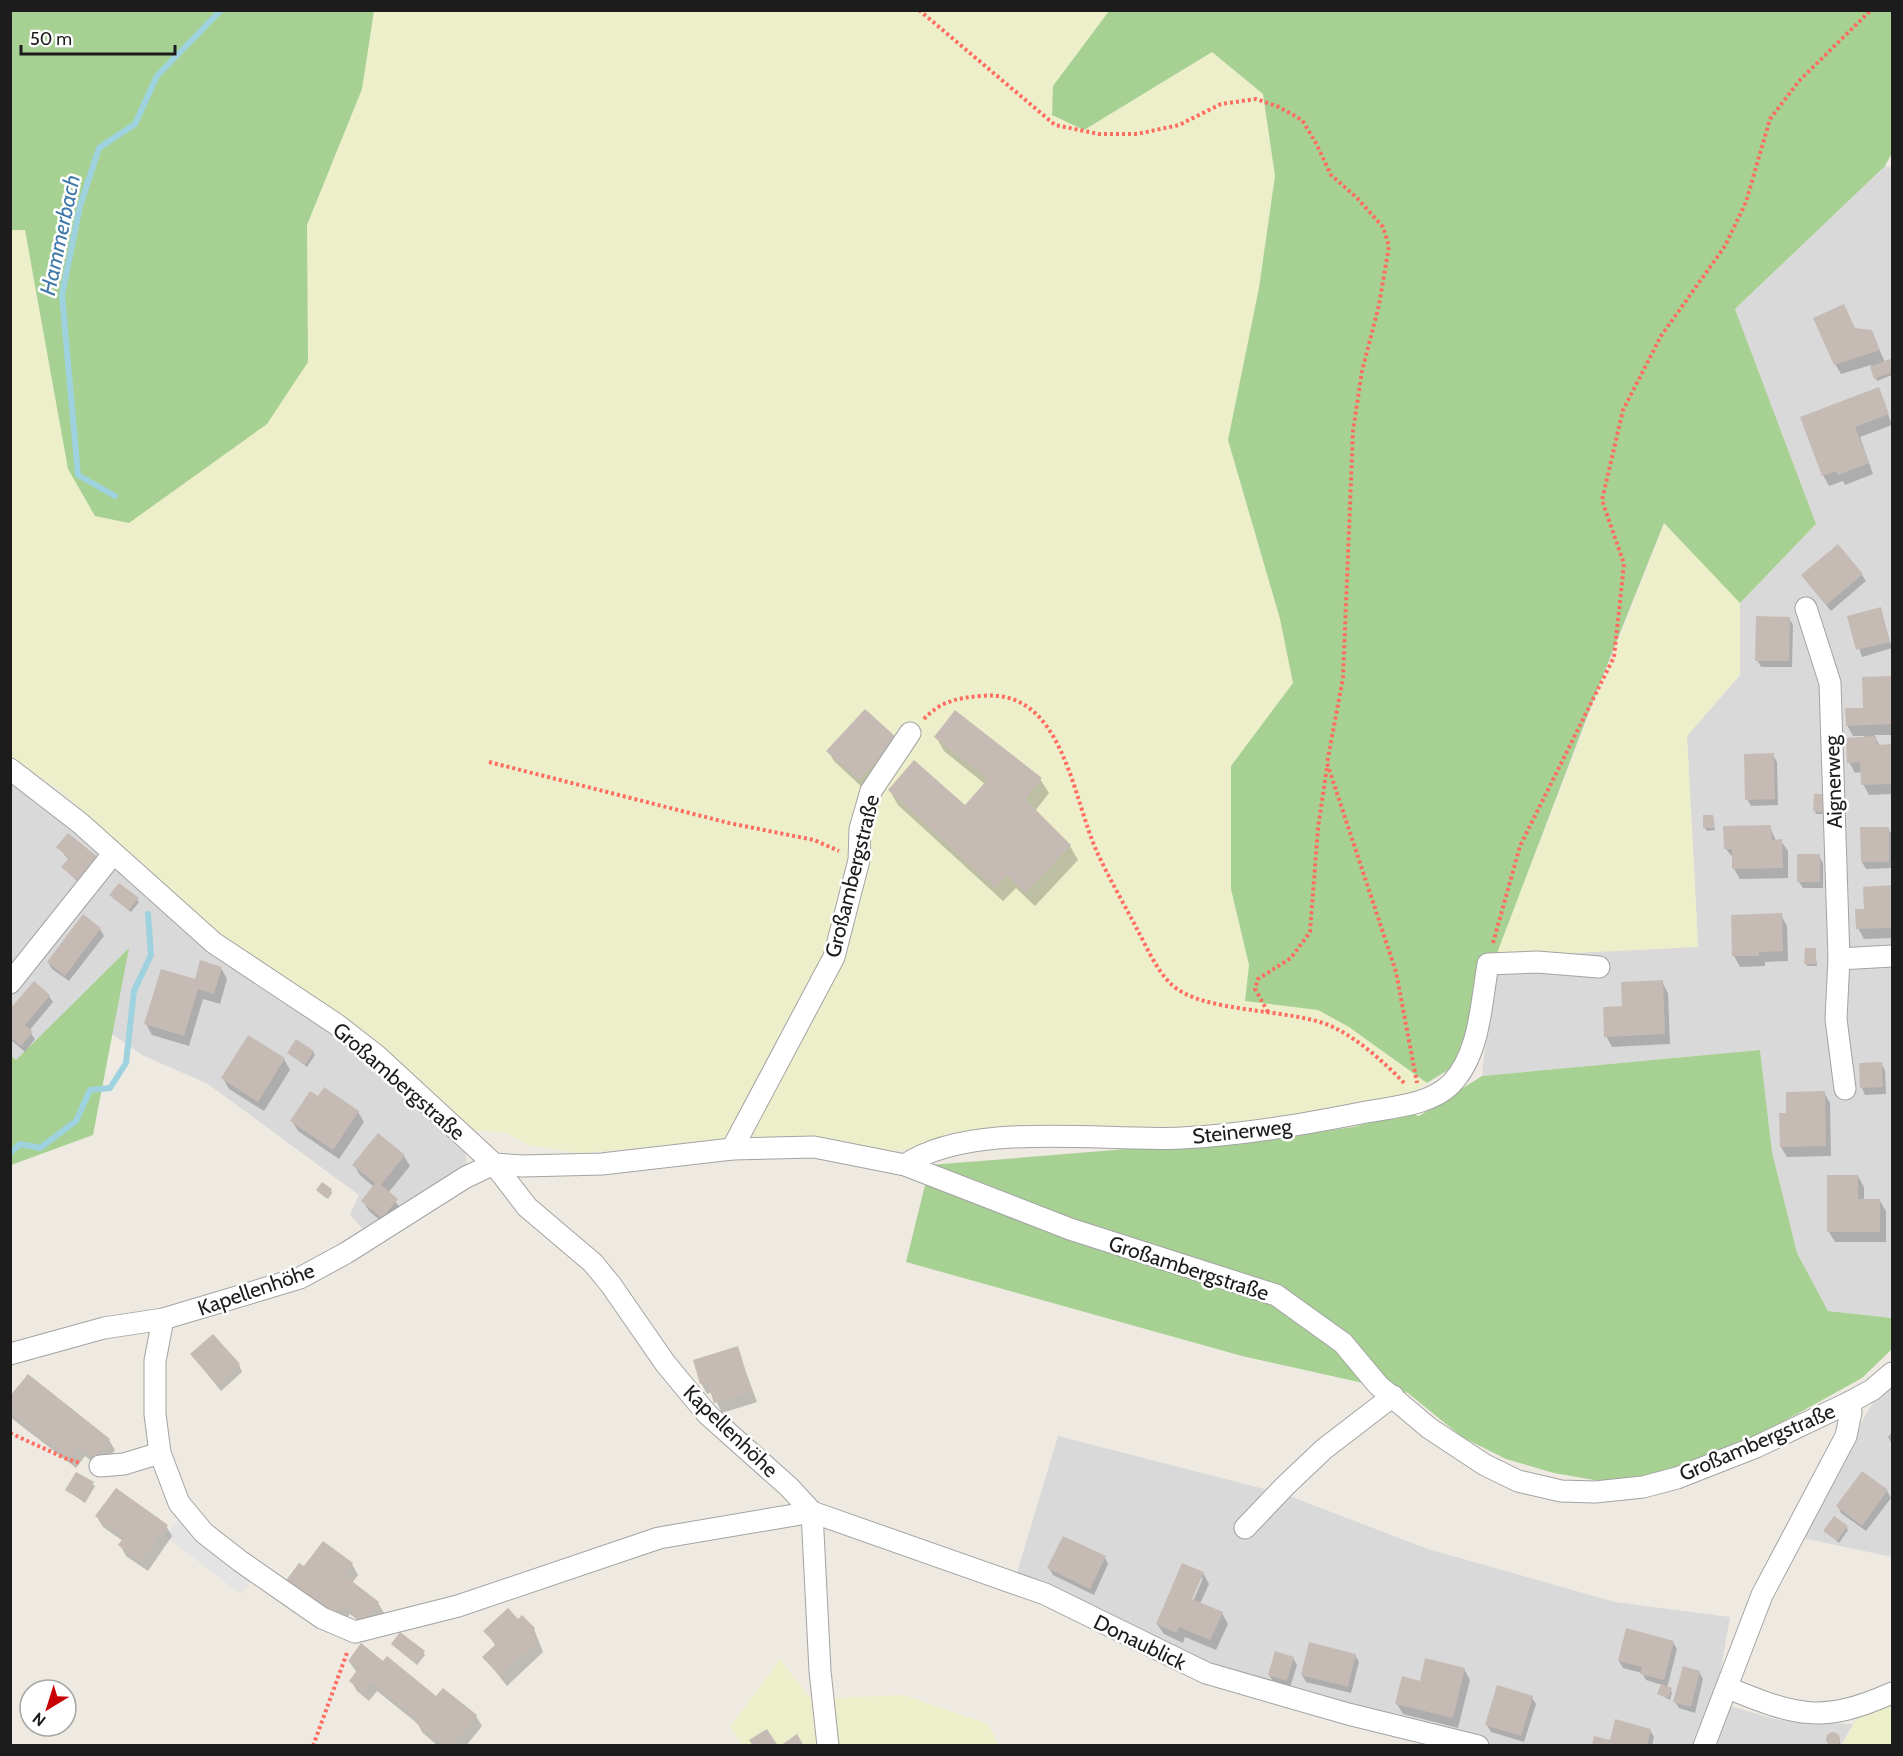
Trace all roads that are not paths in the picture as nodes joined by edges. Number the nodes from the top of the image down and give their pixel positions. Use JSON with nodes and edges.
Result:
{"nodes":[{"id":1,"x":1806,"y":608,"type":"dead end"},
{"id":2,"x":910,"y":733,"type":"road end"},
{"id":3,"x":10,"y":769,"type":"edge"},
{"id":4,"x":113,"y":854,"type":"junction"},
{"id":5,"x":1893,"y":956,"type":"edge"},
{"id":6,"x":1839,"y":959,"type":"junction"},
{"id":7,"x":1599,"y":968,"type":"dead end"},
{"id":8,"x":10,"y":983,"type":"edge"},
{"id":9,"x":1845,"y":1089,"type":"dead end"},
{"id":10,"x":732,"y":1149,"type":"junction"},
{"id":11,"x":494,"y":1164,"type":"junction"},
{"id":12,"x":905,"y":1165,"type":"junction"},
{"id":13,"x":163,"y":1318,"type":"junction"},
{"id":14,"x":10,"y":1354,"type":"edge"},
{"id":15,"x":1893,"y":1373,"type":"edge"},
{"id":16,"x":1393,"y":1396,"type":"junction"},
{"id":17,"x":1850,"y":1402,"type":"junction"},
{"id":18,"x":160,"y":1453,"type":"junction"},
{"id":19,"x":100,"y":1466,"type":"road end"},
{"id":20,"x":812,"y":1512,"type":"junction"},
{"id":21,"x":1245,"y":1528,"type":"dead end"},
{"id":22,"x":1728,"y":1688,"type":"junction"},
{"id":23,"x":1893,"y":1694,"type":"edge"},
{"id":24,"x":828,"y":1746,"type":"edge"},
{"id":25,"x":1478,"y":1746,"type":"edge"},
{"id":26,"x":1704,"y":1746,"type":"edge"}],
"edges":[{"from":1,"to":6,"type":"street","name":"Aignerweg"},
{"from":2,"to":10,"type":"street","name":"Großambergstraße"},
{"from":3,"to":4,"type":"street","name":"Großambergstraße"},
{"from":4,"to":8,"type":"street"},
{"from":4,"to":11,"type":"street","name":"Großambergstraße"},
{"from":5,"to":6,"type":"street"},
{"from":6,"to":9,"type":"street","name":"Aignerweg"},
{"from":7,"to":12,"type":"street","name":"Steinerweg"},
{"from":10,"to":11,"type":"street","name":"Großambergstraße"},
{"from":10,"to":12,"type":"street","name":"Großambergstraße"},
{"from":11,"to":13,"type":"street","name":"Kapellenhöhe"},
{"from":11,"to":20,"type":"street","name":"Kapellenhöhe"},
{"from":12,"to":16,"type":"street","name":"Großambergstraße"},
{"from":13,"to":14,"type":"street","name":"Kapellenhöhe"},
{"from":13,"to":18,"type":"street"},
{"from":15,"to":17,"type":"street","name":"Großambergstraße"},
{"from":16,"to":17,"type":"street","name":"Großambergstraße"},
{"from":16,"to":21,"type":"street"},
{"from":17,"to":22,"type":"street"},
{"from":18,"to":19,"type":"street"},
{"from":18,"to":20,"type":"street"},
{"from":20,"to":24,"type":"street"},
{"from":20,"to":25,"type":"street","name":"Donaublick"},
{"from":22,"to":23,"type":"street"},
{"from":22,"to":26,"type":"street"}]}
